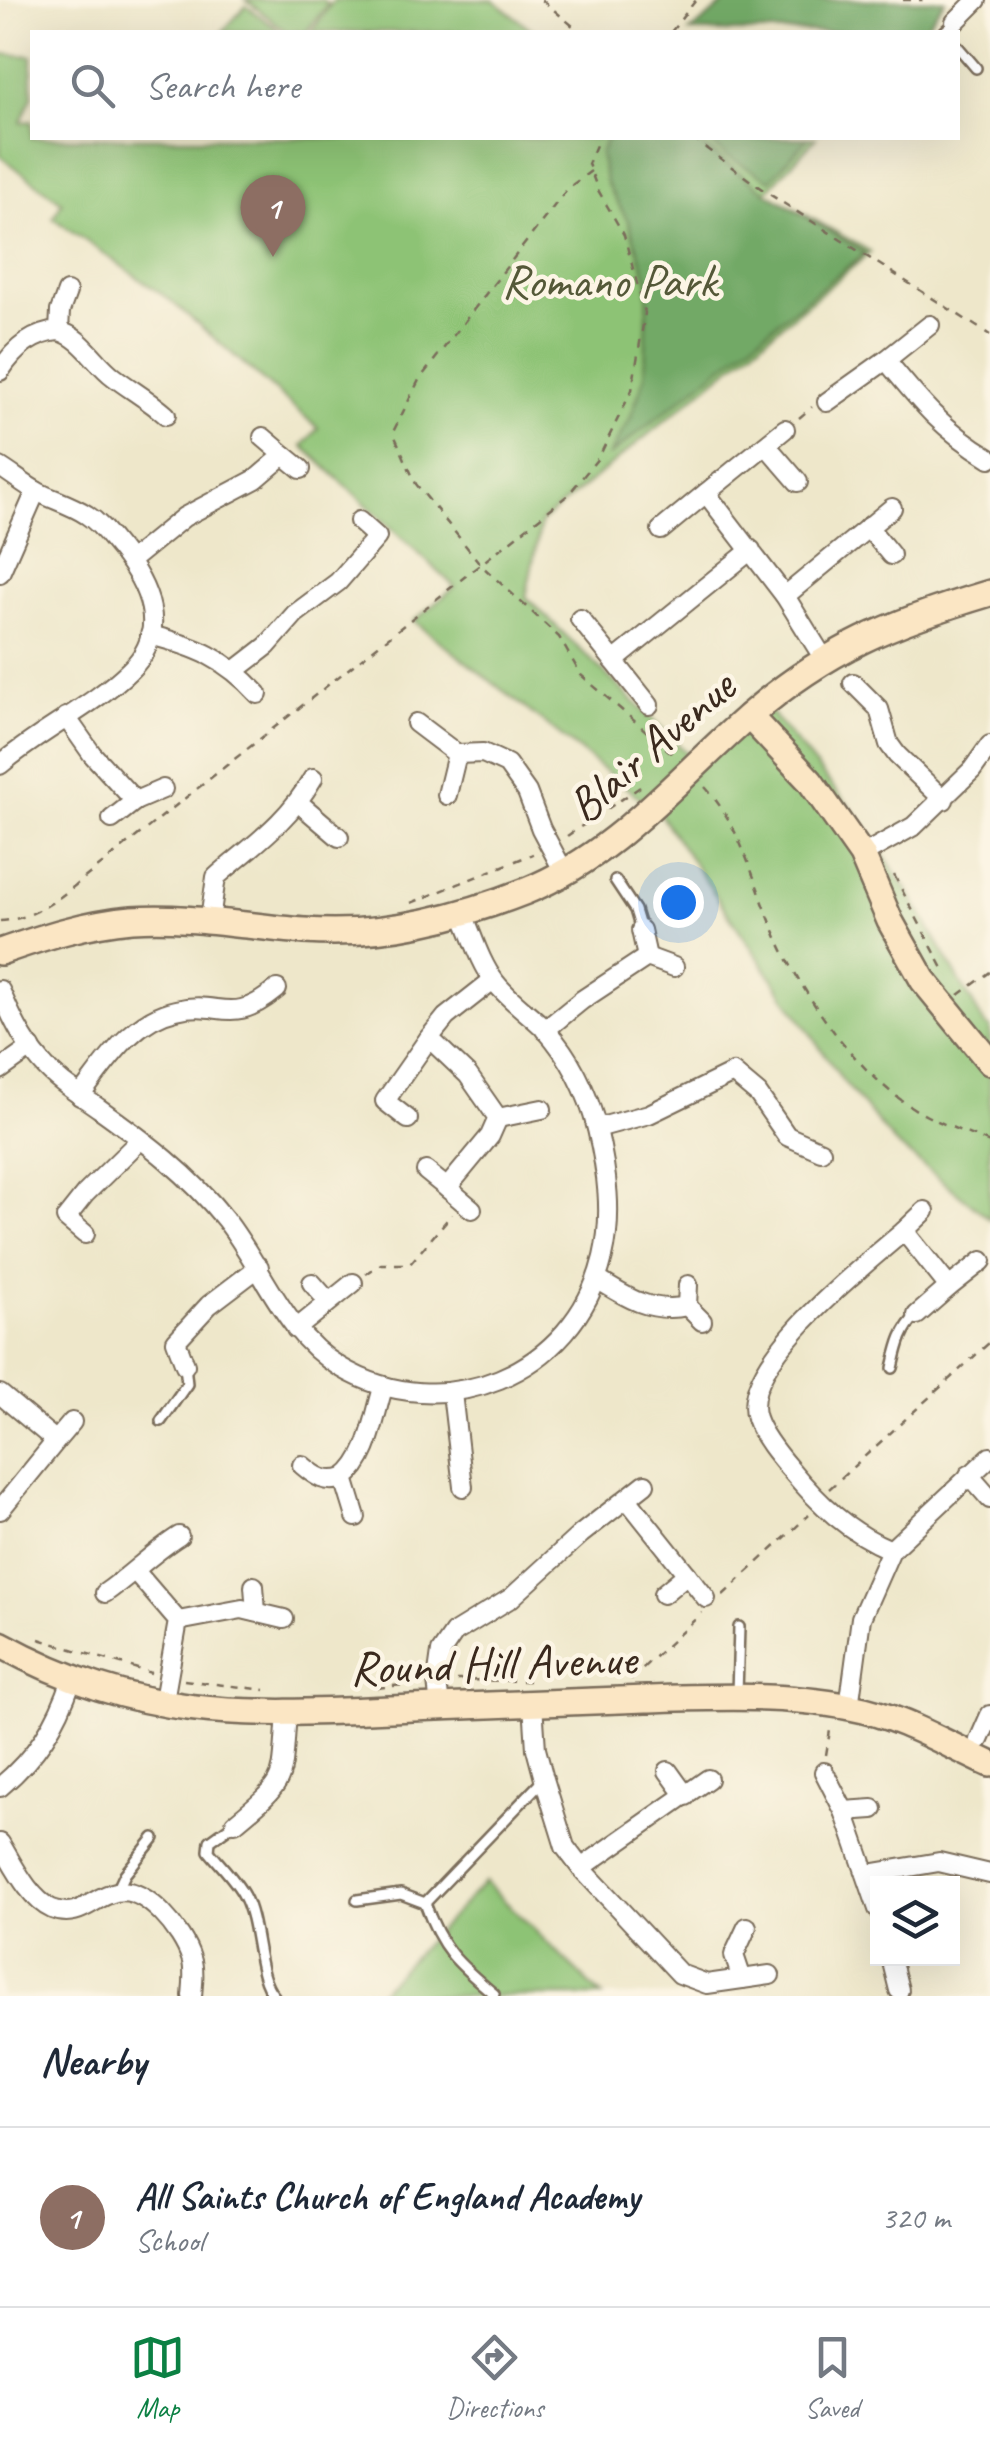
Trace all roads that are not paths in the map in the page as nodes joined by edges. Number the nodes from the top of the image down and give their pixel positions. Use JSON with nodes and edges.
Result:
{"nodes":[{"id":1,"x":977,"y":0,"type":"edge"},
{"id":2,"x":947,"y":30,"type":"edge"},
{"id":3,"x":960,"y":49,"type":"edge"},
{"id":4,"x":976,"y":68,"type":"dead end"},
{"id":5,"x":67,"y":292,"type":"dead end"},
{"id":6,"x":930,"y":325,"type":"dead end"},
{"id":7,"x":58,"y":332,"type":"junction"},
{"id":8,"x":886,"y":360,"type":"junction"},
{"id":9,"x":0,"y":371,"type":"edge"},
{"id":10,"x":826,"y":402,"type":"road end"},
{"id":11,"x":166,"y":414,"type":"dead end"},
{"id":12,"x":786,"y":429,"type":"road end"},
{"id":13,"x":263,"y":436,"type":"dead end"},
{"id":14,"x":766,"y":445,"type":"junction"},
{"id":15,"x":284,"y":455,"type":"junction"},
{"id":16,"x":990,"y":458,"type":"edge"},
{"id":17,"x":0,"y":466,"type":"edge"},
{"id":18,"x":301,"y":469,"type":"dead end"},
{"id":19,"x":798,"y":482,"type":"dead end"},
{"id":20,"x":36,"y":491,"type":"junction"},
{"id":21,"x":706,"y":493,"type":"junction"},
{"id":22,"x":892,"y":508,"type":"dead end"},
{"id":23,"x":358,"y":521,"type":"dead end"},
{"id":24,"x":868,"y":527,"type":"junction"},
{"id":25,"x":661,"y":530,"type":"dead end"},
{"id":26,"x":750,"y":550,"type":"junction"},
{"id":27,"x":890,"y":554,"type":"dead end"},
{"id":28,"x":130,"y":561,"type":"junction"},
{"id":29,"x":0,"y":573,"type":"edge"},
{"id":30,"x":990,"y":593,"type":"edge"},
{"id":31,"x":785,"y":596,"type":"junction"},
{"id":32,"x":580,"y":619,"type":"dead end"},
{"id":33,"x":150,"y":635,"type":"junction"},
{"id":34,"x":824,"y":659,"type":"junction"},
{"id":35,"x":614,"y":661,"type":"junction"},
{"id":36,"x":236,"y":670,"type":"junction"},
{"id":37,"x":853,"y":683,"type":"dead end"},
{"id":38,"x":258,"y":694,"type":"dead end"},
{"id":39,"x":649,"y":704,"type":"dead end"},
{"id":40,"x":66,"y":716,"type":"junction"},
{"id":41,"x":748,"y":716,"type":"junction"},
{"id":42,"x":416,"y":723,"type":"dead end"},
{"id":43,"x":990,"y":745,"type":"edge"},
{"id":44,"x":458,"y":754,"type":"junction"},
{"id":45,"x":0,"y":765,"type":"edge"},
{"id":46,"x":313,"y":778,"type":"dead end"},
{"id":47,"x":162,"y":789,"type":"dead end"},
{"id":48,"x":447,"y":796,"type":"dead end"},
{"id":49,"x":944,"y":800,"type":"junction"},
{"id":50,"x":135,"y":802,"type":"junction"},
{"id":51,"x":299,"y":803,"type":"junction"},
{"id":52,"x":112,"y":818,"type":"dead end"},
{"id":53,"x":339,"y":837,"type":"dead end"},
{"id":54,"x":870,"y":851,"type":"junction"},
{"id":55,"x":564,"y":872,"type":"junction"},
{"id":56,"x":615,"y":880,"type":"dead end"},
{"id":57,"x":464,"y":914,"type":"junction"},
{"id":58,"x":210,"y":920,"type":"junction"},
{"id":59,"x":640,"y":930,"type":"joint"},
{"id":60,"x":0,"y":952,"type":"edge"},
{"id":61,"x":646,"y":958,"type":"junction"},
{"id":62,"x":674,"y":967,"type":"dead end"},
{"id":63,"x":493,"y":980,"type":"junction"},
{"id":64,"x":277,"y":989,"type":"dead end"},
{"id":65,"x":0,"y":990,"type":"edge"},
{"id":66,"x":545,"y":1030,"type":"junction"},
{"id":67,"x":429,"y":1038,"type":"junction"},
{"id":68,"x":30,"y":1048,"type":"junction"},
{"id":69,"x":990,"y":1062,"type":"edge"},
{"id":70,"x":0,"y":1070,"type":"edge"},
{"id":71,"x":80,"y":1096,"type":"junction"},
{"id":72,"x":542,"y":1109,"type":"dead end"},
{"id":73,"x":498,"y":1118,"type":"junction"},
{"id":74,"x":408,"y":1119,"type":"dead end"},
{"id":75,"x":596,"y":1128,"type":"junction"},
{"id":76,"x":140,"y":1140,"type":"junction"},
{"id":77,"x":821,"y":1151,"type":"dead end"},
{"id":78,"x":426,"y":1170,"type":"dead end"},
{"id":79,"x":447,"y":1188,"type":"junction"},
{"id":80,"x":468,"y":1206,"type":"road end"},
{"id":81,"x":925,"y":1211,"type":"dead end"},
{"id":82,"x":904,"y":1231,"type":"junction"},
{"id":83,"x":85,"y":1234,"type":"dead end"},
{"id":84,"x":982,"y":1261,"type":"dead end"},
{"id":85,"x":259,"y":1268,"type":"junction"},
{"id":86,"x":596,"y":1279,"type":"junction"},
{"id":87,"x":312,"y":1283,"type":"dead end"},
{"id":88,"x":353,"y":1283,"type":"road end"},
{"id":89,"x":688,"y":1285,"type":"dead end"},
{"id":90,"x":950,"y":1287,"type":"junction"},
{"id":91,"x":328,"y":1301,"type":"junction"},
{"id":92,"x":687,"y":1306,"type":"junction"},
{"id":93,"x":917,"y":1315,"type":"joint"},
{"id":94,"x":702,"y":1320,"type":"dead end"},
{"id":95,"x":296,"y":1329,"type":"junction"},
{"id":96,"x":185,"y":1365,"type":"joint"},
{"id":97,"x":892,"y":1368,"type":"dead end"},
{"id":98,"x":383,"y":1388,"type":"junction"},
{"id":99,"x":452,"y":1393,"type":"junction"},
{"id":100,"x":0,"y":1394,"type":"edge"},
{"id":101,"x":161,"y":1421,"type":"dead end"},
{"id":102,"x":72,"y":1422,"type":"dead end"},
{"id":103,"x":56,"y":1441,"type":"junction"},
{"id":104,"x":990,"y":1457,"type":"edge"},
{"id":105,"x":302,"y":1465,"type":"dead end"},
{"id":106,"x":970,"y":1475,"type":"junction"},
{"id":107,"x":344,"y":1478,"type":"junction"},
{"id":108,"x":645,"y":1484,"type":"dead end"},
{"id":109,"x":464,"y":1487,"type":"dead end"},
{"id":110,"x":627,"y":1498,"type":"junction"},
{"id":111,"x":990,"y":1499,"type":"edge"},
{"id":112,"x":0,"y":1510,"type":"edge"},
{"id":113,"x":356,"y":1517,"type":"dead end"},
{"id":114,"x":179,"y":1536,"type":"dead end"},
{"id":115,"x":891,"y":1550,"type":"junction"},
{"id":116,"x":136,"y":1572,"type":"junction"},
{"id":117,"x":687,"y":1574,"type":"junction"},
{"id":118,"x":254,"y":1586,"type":"dead end"},
{"id":119,"x":105,"y":1593,"type":"dead end"},
{"id":120,"x":663,"y":1594,"type":"dead end"},
{"id":121,"x":706,"y":1598,"type":"dead end"},
{"id":122,"x":256,"y":1612,"type":"junction"},
{"id":123,"x":284,"y":1619,"type":"dead end"},
{"id":124,"x":178,"y":1622,"type":"junction"},
{"id":125,"x":740,"y":1627,"type":"dead end"},
{"id":126,"x":0,"y":1644,"type":"edge"},
{"id":127,"x":72,"y":1680,"type":"junction"},
{"id":128,"x":737,"y":1697,"type":"junction"},
{"id":129,"x":533,"y":1704,"type":"junction"},
{"id":130,"x":163,"y":1706,"type":"junction"},
{"id":131,"x":842,"y":1706,"type":"junction"},
{"id":132,"x":440,"y":1707,"type":"junction"},
{"id":133,"x":287,"y":1714,"type":"junction"},
{"id":134,"x":987,"y":1734,"type":"edge"},
{"id":135,"x":668,"y":1771,"type":"dead end"},
{"id":136,"x":824,"y":1772,"type":"road end"},
{"id":137,"x":708,"y":1779,"type":"dead end"},
{"id":138,"x":544,"y":1780,"type":"junction"},
{"id":139,"x":0,"y":1787,"type":"edge"},
{"id":140,"x":686,"y":1796,"type":"junction"},
{"id":141,"x":873,"y":1810,"type":"dead end"},
{"id":142,"x":844,"y":1811,"type":"junction"},
{"id":143,"x":235,"y":1823,"type":"joint"},
{"id":144,"x":154,"y":1838,"type":"dead end"},
{"id":145,"x":0,"y":1844,"type":"edge"},
{"id":146,"x":581,"y":1868,"type":"junction"},
{"id":147,"x":868,"y":1874,"type":"junction"},
{"id":148,"x":990,"y":1874,"type":"edge"},
{"id":149,"x":870,"y":1881,"type":"edge"},
{"id":150,"x":117,"y":1891,"type":"junction"},
{"id":151,"x":357,"y":1900,"type":"dead end"},
{"id":152,"x":425,"y":1902,"type":"junction"},
{"id":153,"x":747,"y":1927,"type":"dead end"},
{"id":154,"x":893,"y":1966,"type":"edge"},
{"id":155,"x":770,"y":1975,"type":"dead end"},
{"id":156,"x":742,"y":1979,"type":"junction"},
{"id":157,"x":900,"y":1990,"type":"dead end"},
{"id":158,"x":494,"y":1994,"type":"edge"},
{"id":159,"x":192,"y":1996,"type":"edge"},
{"id":160,"x":274,"y":1996,"type":"edge"}],
"edges":[{"from":1,"to":2,"type":"street"},
{"from":3,"to":4,"type":"lane"},
{"from":5,"to":7,"type":"street"},
{"from":6,"to":8,"type":"street"},
{"from":7,"to":9,"type":"street"},
{"from":7,"to":11,"type":"street"},
{"from":8,"to":10,"type":"street"},
{"from":8,"to":16,"type":"street"},
{"from":12,"to":14,"type":"street"},
{"from":13,"to":15,"type":"street"},
{"from":14,"to":19,"type":"street"},
{"from":14,"to":21,"type":"street"},
{"from":15,"to":18,"type":"street"},
{"from":15,"to":28,"type":"street"},
{"from":17,"to":20,"type":"street"},
{"from":20,"to":28,"type":"street"},
{"from":20,"to":29,"type":"street"},
{"from":21,"to":25,"type":"street"},
{"from":21,"to":26,"type":"street"},
{"from":22,"to":24,"type":"street"},
{"from":23,"to":36,"type":"street"},
{"from":24,"to":27,"type":"street"},
{"from":24,"to":31,"type":"street"},
{"from":26,"to":31,"type":"street"},
{"from":26,"to":35,"type":"street"},
{"from":28,"to":33,"type":"street"},
{"from":30,"to":34,"type":"street","name":"Blair Avenue"},
{"from":31,"to":34,"type":"street"},
{"from":32,"to":35,"type":"street"},
{"from":33,"to":36,"type":"street"},
{"from":33,"to":40,"type":"street"},
{"from":34,"to":41,"type":"street","name":"Blair Avenue"},
{"from":35,"to":39,"type":"street"},
{"from":36,"to":38,"type":"street"},
{"from":37,"to":49,"type":"street"},
{"from":40,"to":45,"type":"street"},
{"from":40,"to":50,"type":"street"},
{"from":41,"to":54,"type":"street"},
{"from":41,"to":55,"type":"street","name":"Blair Avenue"},
{"from":42,"to":44,"type":"street"},
{"from":43,"to":49,"type":"street"},
{"from":44,"to":48,"type":"street"},
{"from":44,"to":55,"type":"street"},
{"from":46,"to":51,"type":"street"},
{"from":47,"to":50,"type":"street"},
{"from":49,"to":54,"type":"street"},
{"from":50,"to":52,"type":"street"},
{"from":51,"to":53,"type":"street"},
{"from":51,"to":58,"type":"street"},
{"from":54,"to":69,"type":"street"},
{"from":55,"to":57,"type":"street","name":"Blair Avenue"},
{"from":56,"to":59,"type":"lane"},
{"from":57,"to":58,"type":"street","name":"Blair Avenue"},
{"from":57,"to":63,"type":"street"},
{"from":58,"to":60,"type":"street","name":"Blair Avenue"},
{"from":59,"to":61,"type":"street"},
{"from":61,"to":62,"type":"street"},
{"from":61,"to":66,"type":"street"},
{"from":63,"to":66,"type":"street"},
{"from":63,"to":67,"type":"street"},
{"from":64,"to":71,"type":"street"},
{"from":65,"to":68,"type":"street"},
{"from":66,"to":75,"type":"street"},
{"from":67,"to":73,"type":"street"},
{"from":67,"to":74,"type":"street"},
{"from":68,"to":70,"type":"street"},
{"from":68,"to":71,"type":"street"},
{"from":71,"to":76,"type":"street"},
{"from":72,"to":73,"type":"street"},
{"from":73,"to":79,"type":"street"},
{"from":75,"to":77,"type":"street"},
{"from":75,"to":86,"type":"street"},
{"from":76,"to":83,"type":"street"},
{"from":76,"to":85,"type":"street"},
{"from":78,"to":79,"type":"street"},
{"from":79,"to":80,"type":"street"},
{"from":81,"to":82,"type":"street"},
{"from":82,"to":90,"type":"street"},
{"from":82,"to":115,"type":"street"},
{"from":84,"to":90,"type":"street"},
{"from":85,"to":95,"type":"street"},
{"from":85,"to":96,"type":"street"},
{"from":86,"to":92,"type":"street"},
{"from":86,"to":99,"type":"street"},
{"from":87,"to":91,"type":"street"},
{"from":88,"to":91,"type":"street"},
{"from":89,"to":92,"type":"street"},
{"from":90,"to":93,"type":"street"},
{"from":91,"to":95,"type":"street"},
{"from":92,"to":94,"type":"street"},
{"from":93,"to":97,"type":"lane"},
{"from":95,"to":98,"type":"street"},
{"from":96,"to":101,"type":"lane"},
{"from":98,"to":99,"type":"street"},
{"from":98,"to":107,"type":"street"},
{"from":99,"to":109,"type":"street"},
{"from":100,"to":103,"type":"street"},
{"from":102,"to":103,"type":"street"},
{"from":103,"to":112,"type":"street"},
{"from":104,"to":106,"type":"street"},
{"from":105,"to":107,"type":"street"},
{"from":106,"to":111,"type":"street"},
{"from":106,"to":115,"type":"street"},
{"from":107,"to":113,"type":"street"},
{"from":108,"to":110,"type":"street"},
{"from":110,"to":117,"type":"street"},
{"from":110,"to":132,"type":"street"},
{"from":114,"to":116,"type":"street"},
{"from":115,"to":131,"type":"street"},
{"from":116,"to":119,"type":"street"},
{"from":116,"to":124,"type":"street"},
{"from":117,"to":120,"type":"street"},
{"from":117,"to":121,"type":"street"},
{"from":118,"to":122,"type":"street"},
{"from":122,"to":123,"type":"street"},
{"from":122,"to":124,"type":"street"},
{"from":124,"to":130,"type":"street"},
{"from":125,"to":128,"type":"lane"},
{"from":126,"to":127,"type":"street","name":"Round Hill Avenue"},
{"from":127,"to":130,"type":"street","name":"Round Hill Avenue"},
{"from":127,"to":139,"type":"street"},
{"from":128,"to":129,"type":"street","name":"Round Hill Avenue"},
{"from":128,"to":131,"type":"street","name":"Round Hill Avenue"},
{"from":129,"to":132,"type":"street","name":"Round Hill Avenue"},
{"from":129,"to":138,"type":"street"},
{"from":130,"to":133,"type":"street","name":"Round Hill Avenue"},
{"from":131,"to":134,"type":"street","name":"Round Hill Avenue"},
{"from":132,"to":133,"type":"street","name":"Round Hill Avenue"},
{"from":133,"to":143,"type":"street"},
{"from":135,"to":140,"type":"street"},
{"from":136,"to":142,"type":"street"},
{"from":137,"to":140,"type":"street"},
{"from":138,"to":146,"type":"street"},
{"from":138,"to":152,"type":"lane"},
{"from":140,"to":146,"type":"street"},
{"from":141,"to":142,"type":"street"},
{"from":142,"to":147,"type":"street"},
{"from":143,"to":160,"type":"lane"},
{"from":144,"to":150,"type":"lane"},
{"from":145,"to":150,"type":"street"},
{"from":146,"to":156,"type":"street"},
{"from":147,"to":148,"type":"street"},
{"from":147,"to":149,"type":"street"},
{"from":150,"to":159,"type":"street"},
{"from":151,"to":152,"type":"lane"},
{"from":152,"to":158,"type":"lane"},
{"from":153,"to":156,"type":"street"},
{"from":154,"to":157,"type":"street"},
{"from":155,"to":156,"type":"street"}]}
